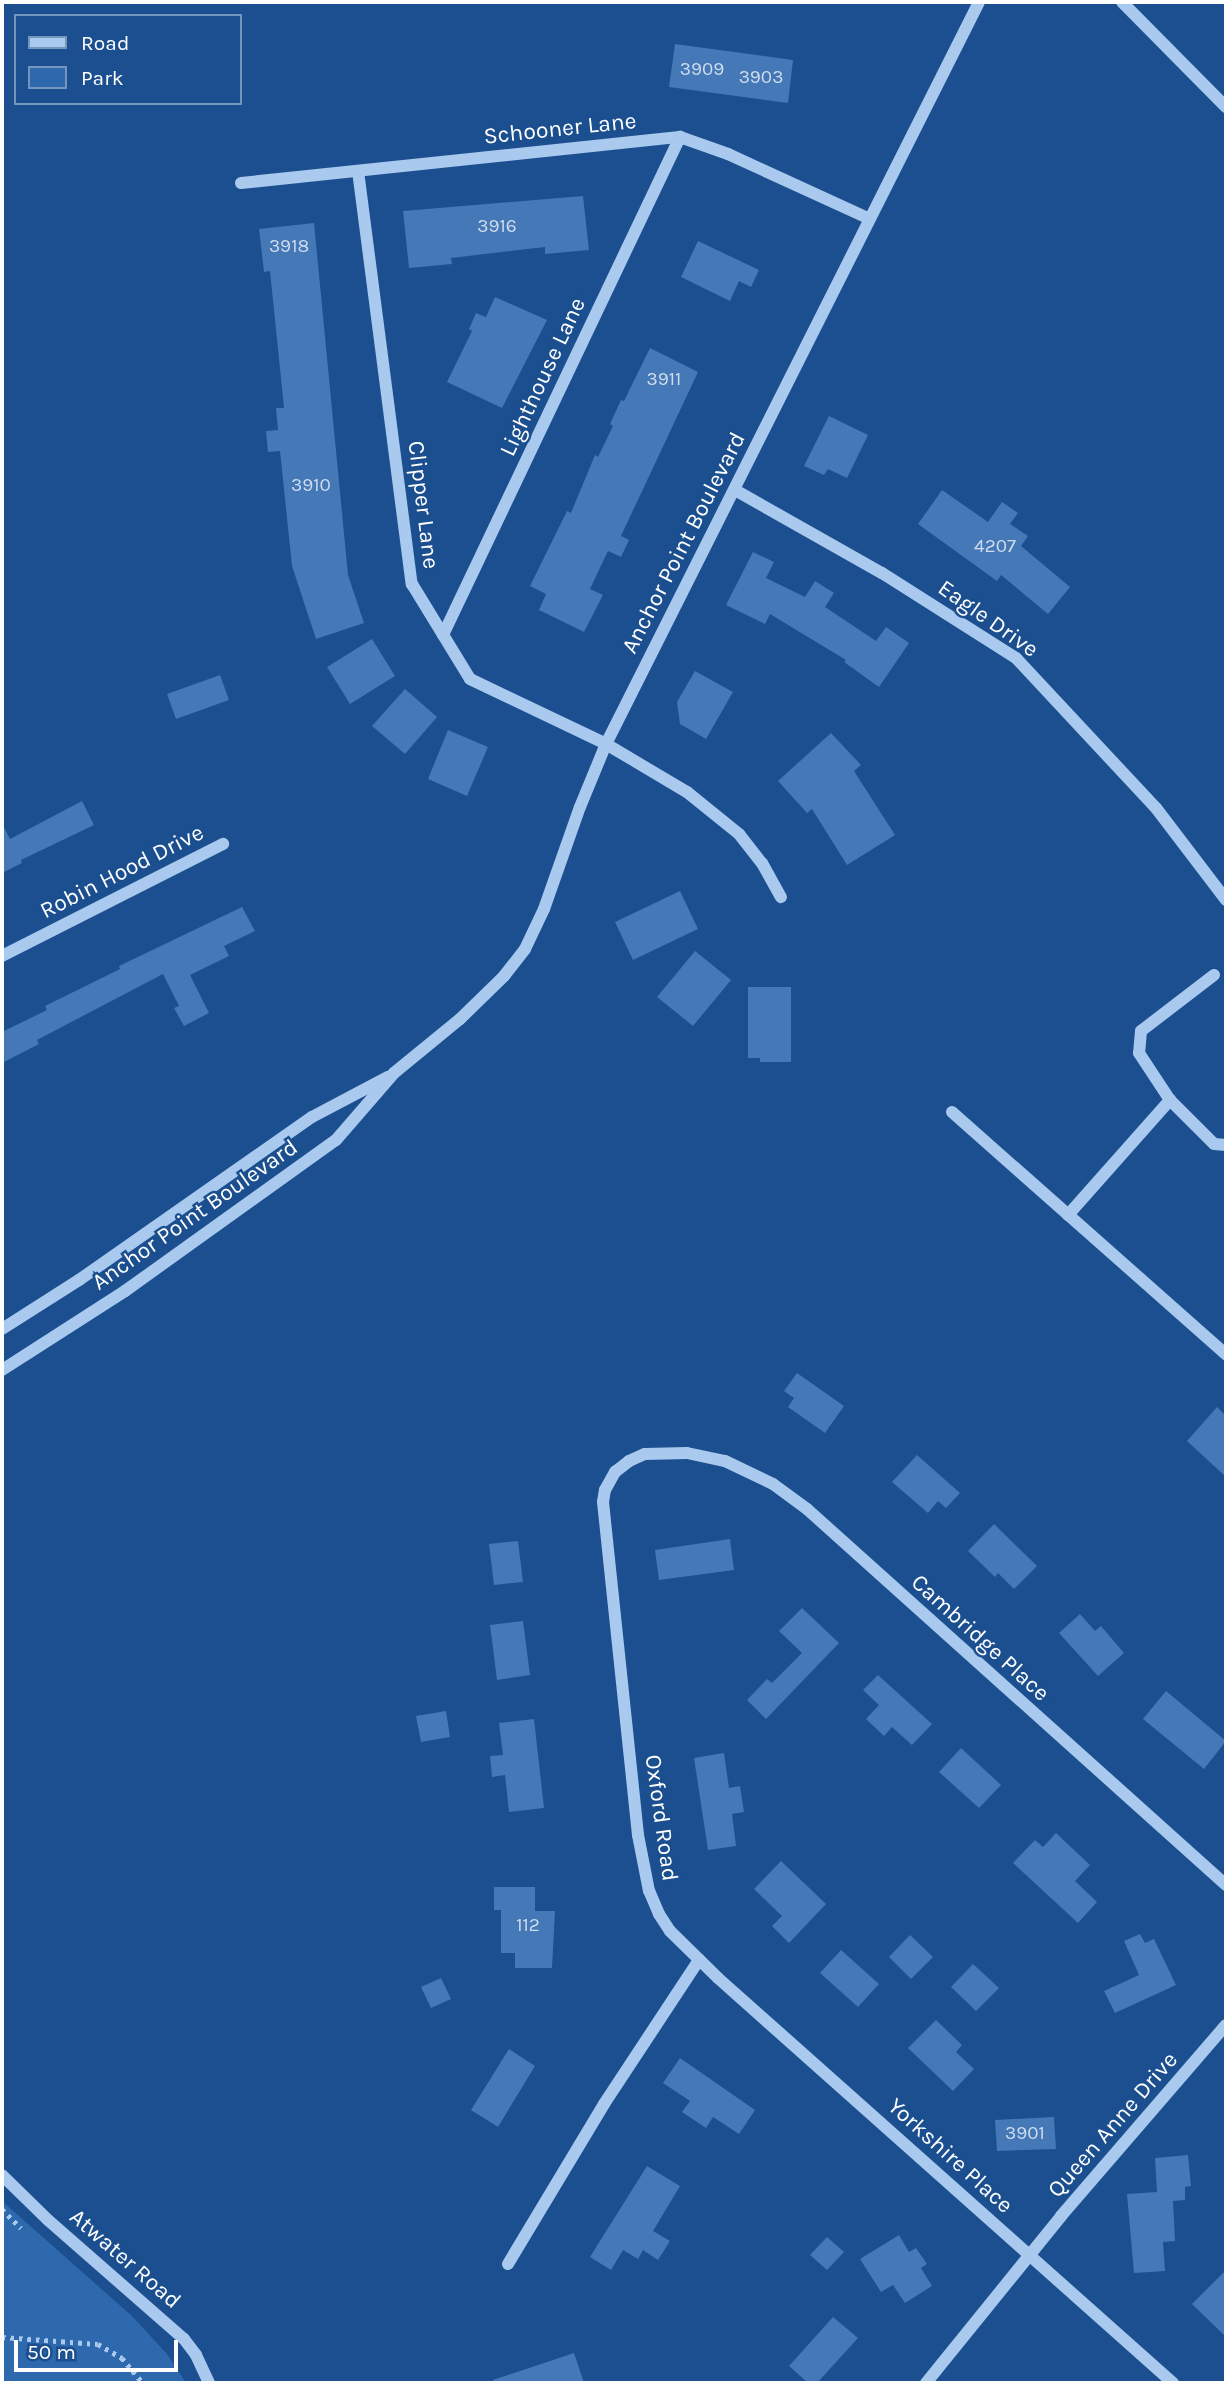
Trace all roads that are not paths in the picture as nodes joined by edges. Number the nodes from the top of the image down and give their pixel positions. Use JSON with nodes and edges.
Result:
{"nodes":[{"id":1,"x":979,"y":2,"type":"edge"},
{"id":2,"x":1122,"y":2,"type":"edge"},
{"id":3,"x":1226,"y":107,"type":"edge"},
{"id":4,"x":680,"y":138,"type":"junction"},
{"id":5,"x":358,"y":171,"type":"junction"},
{"id":6,"x":241,"y":183,"type":"dead end"},
{"id":7,"x":868,"y":218,"type":"junction"},
{"id":8,"x":736,"y":490,"type":"junction"},
{"id":9,"x":443,"y":635,"type":"junction"},
{"id":10,"x":606,"y":744,"type":"junction"},
{"id":11,"x":223,"y":844,"type":"dead end"},
{"id":12,"x":781,"y":897,"type":"dead end"},
{"id":13,"x":1226,"y":900,"type":"edge"},
{"id":14,"x":2,"y":956,"type":"edge"},
{"id":15,"x":1214,"y":975,"type":"dead end"},
{"id":16,"x":394,"y":1073,"type":"junction"},
{"id":17,"x":1170,"y":1100,"type":"junction"},
{"id":18,"x":952,"y":1112,"type":"dead end"},
{"id":19,"x":1226,"y":1145,"type":"edge"},
{"id":20,"x":1068,"y":1215,"type":"junction"},
{"id":21,"x":2,"y":1329,"type":"edge"},
{"id":22,"x":1226,"y":1354,"type":"edge"},
{"id":23,"x":2,"y":1370,"type":"edge"},
{"id":24,"x":687,"y":1453,"type":"joint"},
{"id":25,"x":1226,"y":1885,"type":"edge"},
{"id":26,"x":699,"y":1960,"type":"junction"},
{"id":27,"x":1226,"y":2025,"type":"edge"},
{"id":28,"x":2,"y":2175,"type":"edge"},
{"id":29,"x":1030,"y":2256,"type":"junction"},
{"id":30,"x":508,"y":2263,"type":"dead end"},
{"id":31,"x":209,"y":2383,"type":"edge"},
{"id":32,"x":926,"y":2383,"type":"edge"},
{"id":33,"x":1173,"y":2383,"type":"edge"}],
"edges":[{"from":1,"to":7,"type":"street","name":"Anchor Point Boulevard"},
{"from":2,"to":3,"type":"street"},
{"from":4,"to":5,"type":"street","name":"Schooner Lane"},
{"from":4,"to":7,"type":"street","name":"Schooner Lane"},
{"from":4,"to":9,"type":"street","name":"Lighthouse Lane"},
{"from":5,"to":6,"type":"street","name":"Schooner Lane"},
{"from":5,"to":9,"type":"street","name":"Clipper Lane"},
{"from":7,"to":8,"type":"street","name":"Anchor Point Boulevard"},
{"from":8,"to":10,"type":"street","name":"Anchor Point Boulevard"},
{"from":8,"to":13,"type":"street","name":"Eagle Drive"},
{"from":9,"to":10,"type":"street","name":"Clipper Lane"},
{"from":10,"to":12,"type":"street","name":"Clipper Lane"},
{"from":10,"to":16,"type":"street","name":"Anchor Point Boulevard"},
{"from":11,"to":14,"type":"street","name":"Robin Hood Drive"},
{"from":15,"to":17,"type":"street"},
{"from":16,"to":21,"type":"street","name":"Anchor Point Boulevard"},
{"from":16,"to":23,"type":"street","name":"Anchor Point Boulevard"},
{"from":17,"to":19,"type":"street"},
{"from":17,"to":20,"type":"street"},
{"from":18,"to":20,"type":"street"},
{"from":20,"to":22,"type":"street"},
{"from":24,"to":25,"type":"street","name":"Cambridge Place"},
{"from":24,"to":26,"type":"street","name":"Oxford Road"},
{"from":26,"to":29,"type":"street","name":"Yorkshire Place"},
{"from":26,"to":30,"type":"street"},
{"from":27,"to":29,"type":"street","name":"Queen Anne Drive"},
{"from":28,"to":31,"type":"street","name":"Atwater Road"},
{"from":29,"to":32,"type":"street","name":"Queen Anne Drive"},
{"from":29,"to":33,"type":"street","name":"Yorkshire Place"}]}
